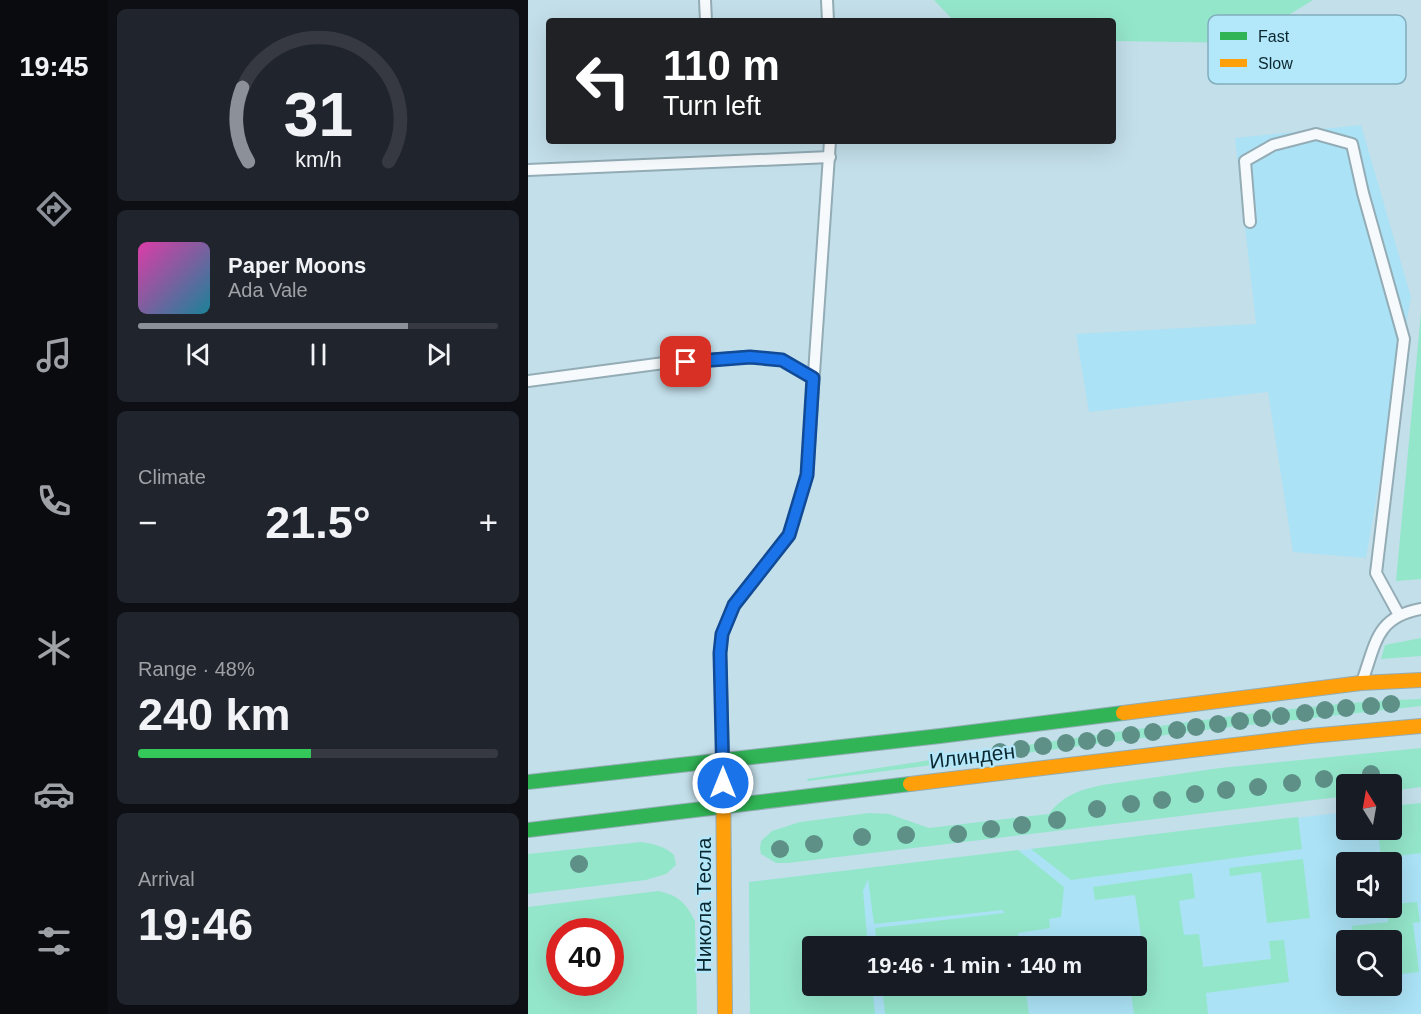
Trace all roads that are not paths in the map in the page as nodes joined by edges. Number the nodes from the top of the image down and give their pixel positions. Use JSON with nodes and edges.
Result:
{"nodes":[{"id":1,"x":705,"y":0,"type":"edge"},
{"id":2,"x":827,"y":0,"type":"edge"},
{"id":3,"x":706,"y":18,"type":"edge"},
{"id":4,"x":828,"y":18,"type":"edge"},
{"id":5,"x":830,"y":144,"type":"edge"},
{"id":6,"x":830,"y":157,"type":"junction"},
{"id":7,"x":528,"y":170,"type":"edge"},
{"id":8,"x":1250,"y":222,"type":"dead end"},
{"id":9,"x":813,"y":378,"type":"junction"},
{"id":10,"x":528,"y":381,"type":"edge"},
{"id":11,"x":1421,"y":609,"type":"edge"},
{"id":12,"x":1399,"y":615,"type":"junction"},
{"id":13,"x":1421,"y":680,"type":"edge"},
{"id":14,"x":1361,"y":683,"type":"junction"},
{"id":15,"x":1421,"y":726,"type":"edge"},
{"id":16,"x":723,"y":759,"type":"junction"},
{"id":17,"x":528,"y":782,"type":"edge"},
{"id":18,"x":723,"y":807,"type":"junction"},
{"id":19,"x":528,"y":830,"type":"edge"},
{"id":20,"x":725,"y":1014,"type":"edge"}],
"edges":[{"from":1,"to":3,"type":"lane"},
{"from":2,"to":4,"type":"lane"},
{"from":5,"to":6,"type":"lane"},
{"from":6,"to":7,"type":"lane"},
{"from":6,"to":9,"type":"lane"},
{"from":8,"to":12,"type":"lane"},
{"from":9,"to":10,"type":"lane"},
{"from":9,"to":16,"type":"lane"},
{"from":11,"to":12,"type":"lane"},
{"from":12,"to":14,"type":"lane"},
{"from":13,"to":14,"type":"street","name":"Илинден"},
{"from":14,"to":16,"type":"street","name":"Илинден"},
{"from":15,"to":18,"type":"street","name":"Илинден"},
{"from":16,"to":17,"type":"street","name":"Илинден"},
{"from":16,"to":18,"type":"street","name":"Никола Тесла"},
{"from":18,"to":19,"type":"street","name":"Илинден"},
{"from":18,"to":20,"type":"street","name":"Никола Тесла"}]}
